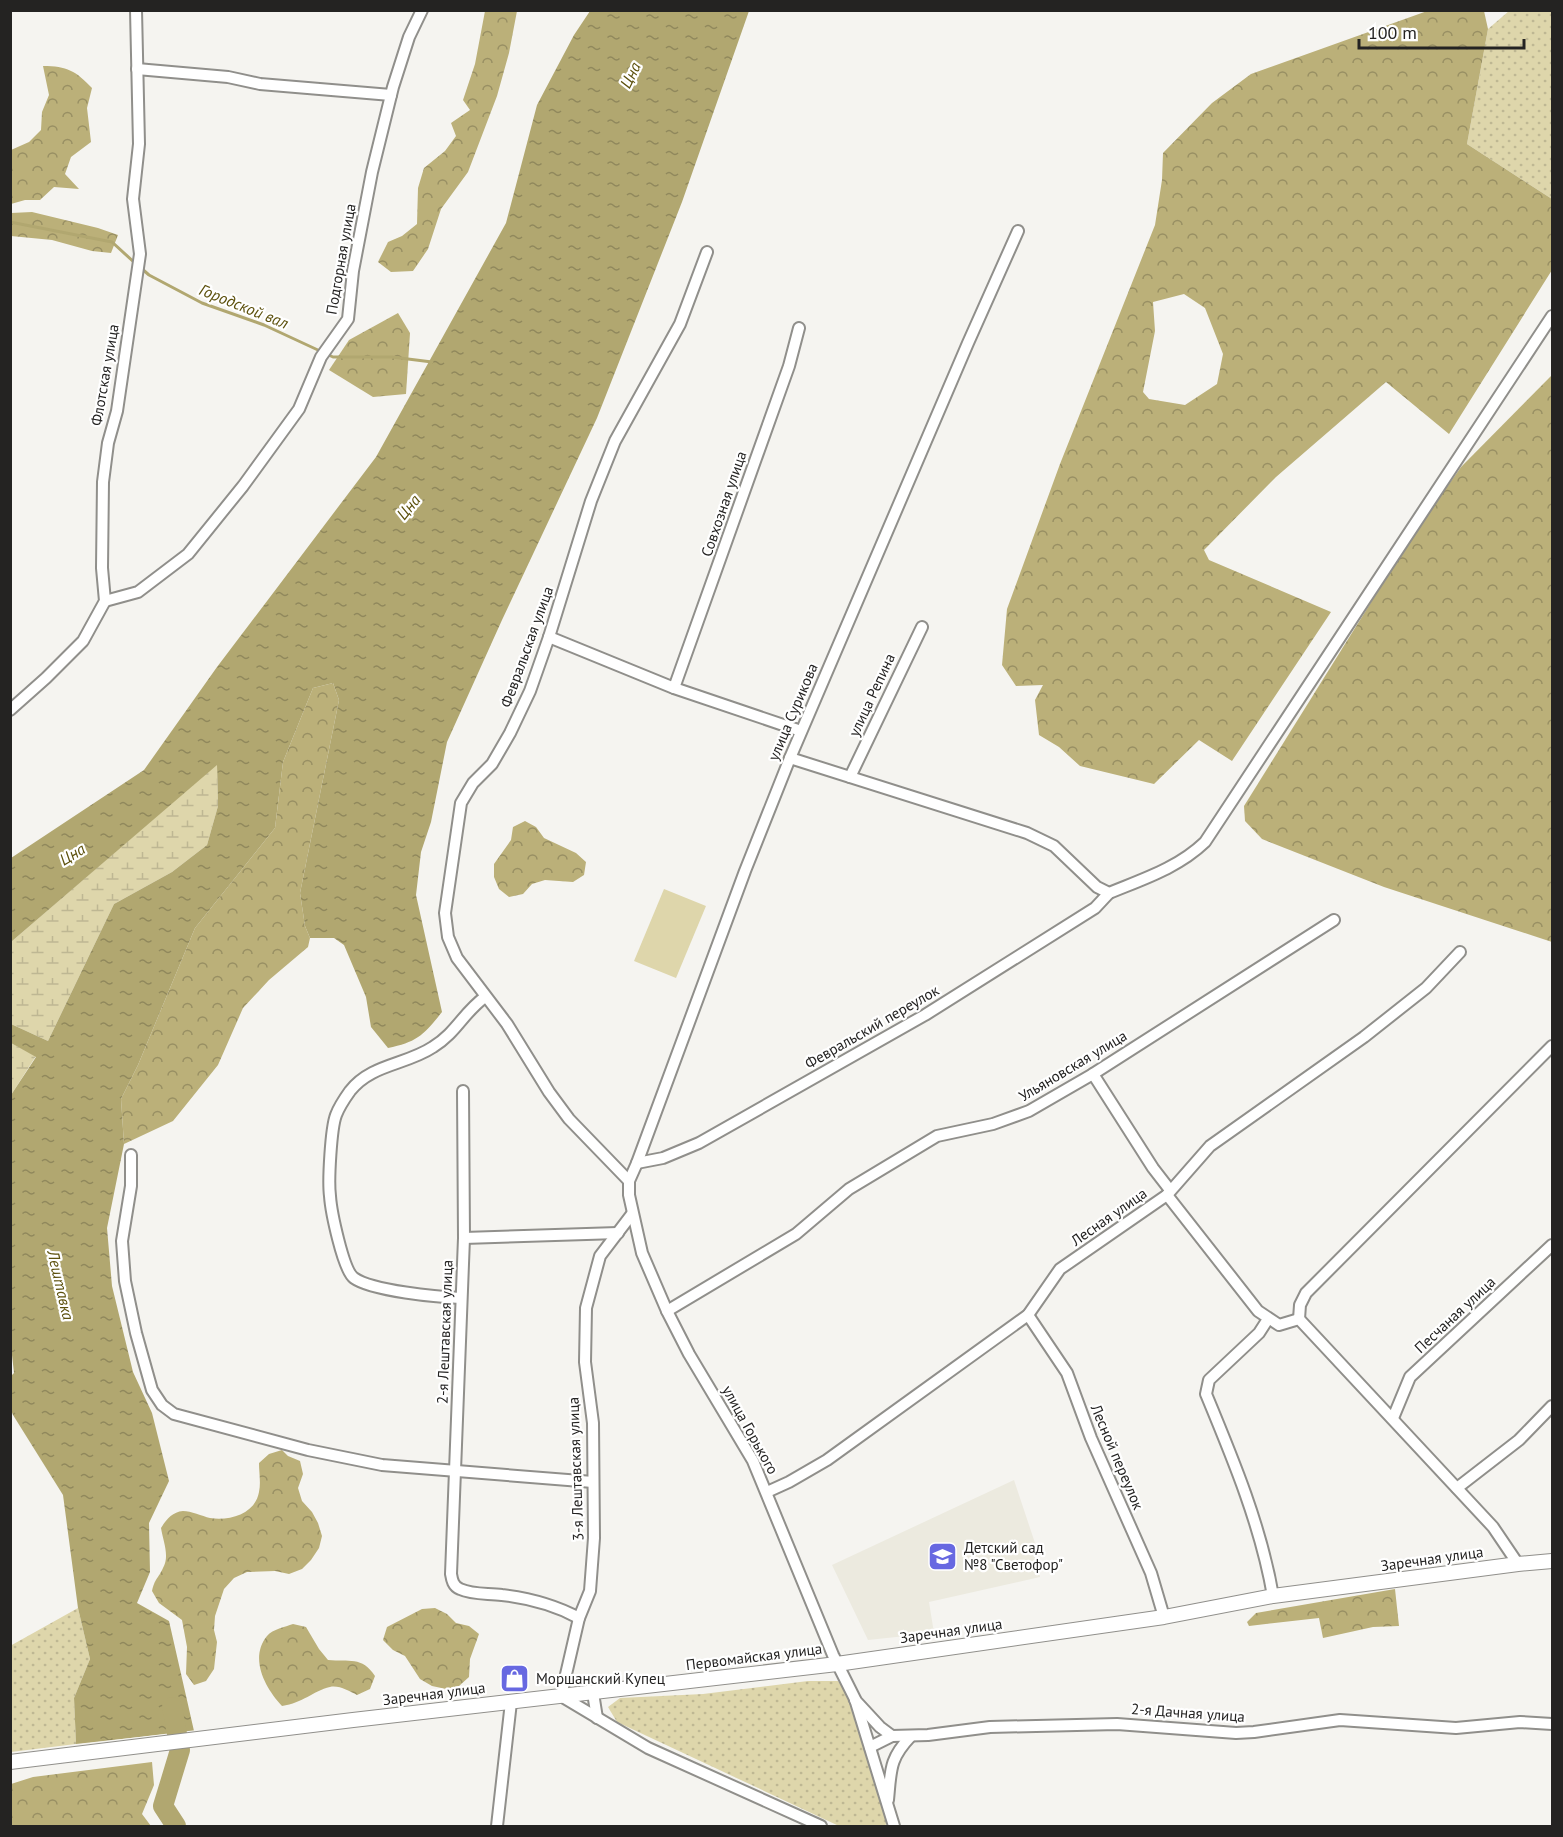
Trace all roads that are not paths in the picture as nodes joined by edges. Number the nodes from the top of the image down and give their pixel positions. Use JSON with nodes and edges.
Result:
{"nodes":[{"id":1,"x":136,"y":10,"type":"edge"},
{"id":2,"x":422,"y":10,"type":"edge"},
{"id":3,"x":137,"y":69,"type":"junction"},
{"id":4,"x":391,"y":95,"type":"junction"},
{"id":5,"x":1018,"y":231,"type":"dead end"},
{"id":6,"x":707,"y":252,"type":"dead end"},
{"id":7,"x":1552,"y":316,"type":"edge"},
{"id":8,"x":799,"y":328,"type":"dead end"},
{"id":9,"x":105,"y":601,"type":"junction"},
{"id":10,"x":922,"y":627,"type":"dead end"},
{"id":11,"x":549,"y":637,"type":"junction"},
{"id":12,"x":674,"y":688,"type":"junction"},
{"id":13,"x":10,"y":710,"type":"edge"},
{"id":14,"x":801,"y":731,"type":"junction"},
{"id":15,"x":790,"y":758,"type":"junction"},
{"id":16,"x":850,"y":777,"type":"junction"},
{"id":17,"x":1109,"y":892,"type":"junction"},
{"id":18,"x":1334,"y":920,"type":"dead end"},
{"id":19,"x":1460,"y":952,"type":"dead end"},
{"id":20,"x":485,"y":997,"type":"junction"},
{"id":21,"x":1552,"y":1046,"type":"edge"},
{"id":22,"x":1093,"y":1074,"type":"junction"},
{"id":23,"x":463,"y":1090,"type":"dead end"},
{"id":24,"x":131,"y":1155,"type":"dead end"},
{"id":25,"x":637,"y":1163,"type":"junction"},
{"id":26,"x":629,"y":1181,"type":"junction"},
{"id":27,"x":1168,"y":1192,"type":"junction"},
{"id":28,"x":632,"y":1214,"type":"junction"},
{"id":29,"x":618,"y":1233,"type":"junction"},
{"id":30,"x":464,"y":1238,"type":"junction"},
{"id":31,"x":1552,"y":1245,"type":"edge"},
{"id":32,"x":461,"y":1298,"type":"junction"},
{"id":33,"x":667,"y":1311,"type":"junction"},
{"id":34,"x":1028,"y":1315,"type":"junction"},
{"id":35,"x":1268,"y":1319,"type":"junction"},
{"id":36,"x":1299,"y":1319,"type":"junction"},
{"id":37,"x":1552,"y":1406,"type":"edge"},
{"id":38,"x":1393,"y":1418,"type":"junction"},
{"id":39,"x":456,"y":1472,"type":"junction"},
{"id":40,"x":593,"y":1482,"type":"junction"},
{"id":41,"x":1457,"y":1488,"type":"junction"},
{"id":42,"x":766,"y":1492,"type":"junction"},
{"id":43,"x":1552,"y":1561,"type":"edge"},
{"id":44,"x":1518,"y":1564,"type":"junction"},
{"id":45,"x":1273,"y":1596,"type":"junction"},
{"id":46,"x":1164,"y":1617,"type":"junction"},
{"id":47,"x":579,"y":1618,"type":"junction"},
{"id":48,"x":837,"y":1665,"type":"junction"},
{"id":49,"x":675,"y":1683,"type":"joint"},
{"id":50,"x":593,"y":1693,"type":"junction"},
{"id":51,"x":561,"y":1696,"type":"junction"},
{"id":52,"x":855,"y":1699,"type":"junction"},
{"id":53,"x":512,"y":1702,"type":"junction"},
{"id":54,"x":597,"y":1718,"type":"junction"},
{"id":55,"x":1552,"y":1724,"type":"edge"},
{"id":56,"x":892,"y":1736,"type":"junction"},
{"id":57,"x":911,"y":1736,"type":"junction"},
{"id":58,"x":870,"y":1747,"type":"junction"},
{"id":59,"x":10,"y":1762,"type":"edge"},
{"id":60,"x":888,"y":1806,"type":"junction"},
{"id":61,"x":893,"y":1825,"type":"edge"},
{"id":62,"x":496,"y":1827,"type":"edge"},
{"id":63,"x":821,"y":1827,"type":"edge"}],
"edges":[{"from":1,"to":3,"type":"street","name":"Флотская улица"},
{"from":2,"to":4,"type":"street","name":"Подгорная улица"},
{"from":3,"to":4,"type":"street"},
{"from":3,"to":9,"type":"street","name":"Флотская улица"},
{"from":4,"to":9,"type":"street","name":"Подгорная улица"},
{"from":5,"to":14,"type":"street","name":"улица Сурикова"},
{"from":6,"to":11,"type":"street","name":"Февральская улица"},
{"from":7,"to":17,"type":"street"},
{"from":8,"to":12,"type":"street","name":"Совхозная улица"},
{"from":9,"to":13,"type":"street"},
{"from":10,"to":16,"type":"street","name":"улица Репина"},
{"from":11,"to":12,"type":"street"},
{"from":11,"to":20,"type":"street","name":"Февральская улица"},
{"from":12,"to":14,"type":"street"},
{"from":14,"to":15,"type":"street","name":"улица Сурикова"},
{"from":15,"to":16,"type":"street"},
{"from":15,"to":25,"type":"street","name":"улица Сурикова"},
{"from":16,"to":17,"type":"street"},
{"from":17,"to":25,"type":"street","name":"Февральский переулок"},
{"from":18,"to":22,"type":"street","name":"Ульяновская улица"},
{"from":19,"to":27,"type":"street","name":"Лесная улица"},
{"from":20,"to":26,"type":"street","name":"Февральская улица"},
{"from":20,"to":32,"type":"street"},
{"from":21,"to":36,"type":"street"},
{"from":22,"to":27,"type":"street"},
{"from":22,"to":33,"type":"street","name":"Ульяновская улица"},
{"from":23,"to":30,"type":"street","name":"2-я Лештавская улица"},
{"from":24,"to":39,"type":"street"},
{"from":25,"to":26,"type":"street","name":"улица Сурикова"},
{"from":26,"to":28,"type":"street","name":"улица Сурикова"},
{"from":27,"to":34,"type":"street","name":"Лесная улица"},
{"from":27,"to":35,"type":"street"},
{"from":28,"to":29,"type":"street","name":"3-я Лештавская улица"},
{"from":28,"to":33,"type":"street","name":"улица Горького"},
{"from":29,"to":30,"type":"street"},
{"from":29,"to":40,"type":"street","name":"3-я Лештавская улица"},
{"from":30,"to":32,"type":"street","name":"2-я Лештавская улица"},
{"from":31,"to":38,"type":"street","name":"Песчаная улица"},
{"from":32,"to":39,"type":"street","name":"2-я Лештавская улица"},
{"from":33,"to":42,"type":"street","name":"улица Горького"},
{"from":34,"to":42,"type":"street","name":"Лесная улица"},
{"from":34,"to":46,"type":"street","name":"Лесной переулок"},
{"from":35,"to":36,"type":"street"},
{"from":35,"to":45,"type":"street"},
{"from":36,"to":38,"type":"street"},
{"from":37,"to":41,"type":"street"},
{"from":38,"to":41,"type":"street"},
{"from":39,"to":40,"type":"street"},
{"from":39,"to":47,"type":"street","name":"2-я Лештавская улица"},
{"from":40,"to":47,"type":"street","name":"3-я Лештавская улица"},
{"from":41,"to":44,"type":"street"},
{"from":42,"to":48,"type":"street","name":"улица Горького"},
{"from":43,"to":44,"type":"main road","name":"Заречная улица"},
{"from":44,"to":45,"type":"main road","name":"Заречная улица"},
{"from":45,"to":46,"type":"main road","name":"Заречная улица"},
{"from":46,"to":48,"type":"main road","name":"Заречная улица"},
{"from":47,"to":51,"type":"street","name":"3-я Лештавская улица"},
{"from":48,"to":49,"type":"main road","name":"Первомайская улица"},
{"from":48,"to":52,"type":"street","name":"улица Горького"},
{"from":49,"to":50,"type":"main road","name":"Заречная улица"},
{"from":50,"to":51,"type":"main road","name":"Заречная улица"},
{"from":50,"to":54,"type":"street"},
{"from":51,"to":53,"type":"main road","name":"Заречная улица"},
{"from":51,"to":54,"type":"street"},
{"from":52,"to":56,"type":"street"},
{"from":52,"to":58,"type":"street"},
{"from":53,"to":59,"type":"main road","name":"Заречная улица"},
{"from":53,"to":62,"type":"street"},
{"from":54,"to":63,"type":"street"},
{"from":55,"to":57,"type":"street","name":"2-я Дачная улица"},
{"from":56,"to":57,"type":"street","name":"2-я Дачная улица"},
{"from":56,"to":58,"type":"street"},
{"from":57,"to":60,"type":"street"},
{"from":58,"to":60,"type":"street"},
{"from":60,"to":61,"type":"street"}]}
